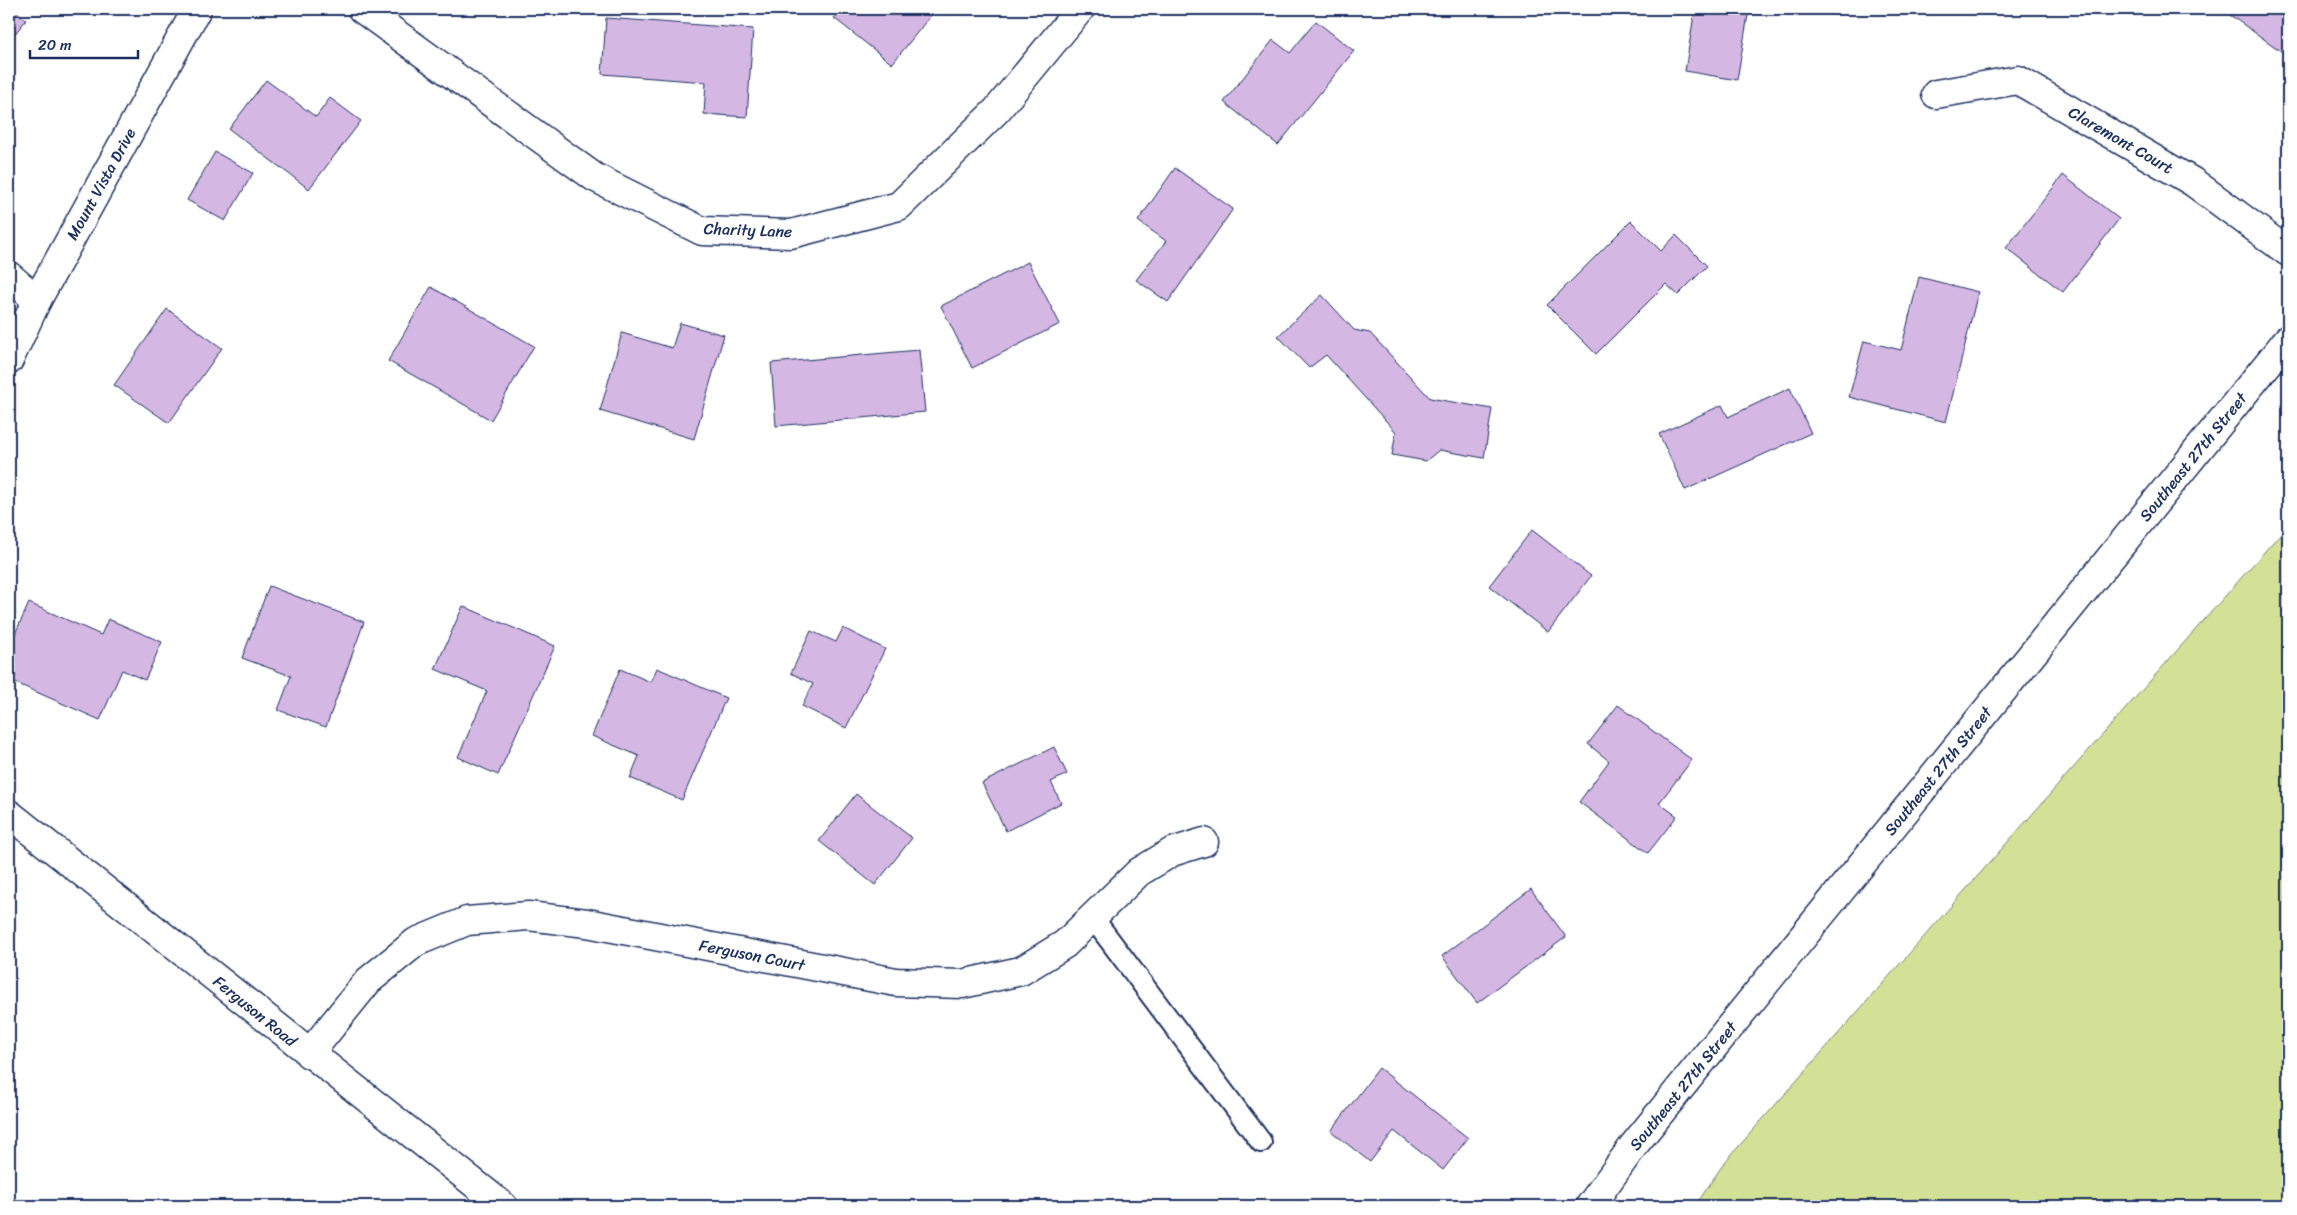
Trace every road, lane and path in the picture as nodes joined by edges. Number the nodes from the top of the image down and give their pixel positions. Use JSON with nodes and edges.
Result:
{"nodes":[{"id":1,"x":197,"y":9,"type":"edge"},
{"id":2,"x":362,"y":9,"type":"edge"},
{"id":3,"x":1080,"y":9,"type":"edge"},
{"id":4,"x":1936,"y":94,"type":"dead end"},
{"id":5,"x":2288,"y":252,"type":"edge"},
{"id":6,"x":9,"y":276,"type":"edge"},
{"id":7,"x":37,"y":300,"type":"junction"},
{"id":8,"x":2288,"y":339,"type":"edge"},
{"id":9,"x":9,"y":360,"type":"edge"},
{"id":10,"x":9,"y":814,"type":"edge"},
{"id":11,"x":1204,"y":842,"type":"dead end"},
{"id":12,"x":1093,"y":918,"type":"junction"},
{"id":13,"x":309,"y":1054,"type":"junction"},
{"id":14,"x":1261,"y":1142,"type":"dead end"},
{"id":15,"x":503,"y":1206,"type":"edge"},
{"id":16,"x":1590,"y":1206,"type":"edge"}],
"edges":[{"from":1,"to":7,"type":"street","name":"Mount Vista Drive"},
{"from":2,"to":3,"type":"street","name":"Charity Lane"},
{"from":4,"to":5,"type":"street","name":"Claremont Court"},
{"from":6,"to":7,"type":"street"},
{"from":7,"to":9,"type":"street","name":"Mount Vista Drive"},
{"from":8,"to":16,"type":"street","name":"Southeast 27th Street"},
{"from":10,"to":13,"type":"street","name":"Ferguson Road"},
{"from":11,"to":12,"type":"street","name":"Ferguson Court"},
{"from":12,"to":13,"type":"street","name":"Ferguson Court"},
{"from":12,"to":14,"type":"lane"},
{"from":13,"to":15,"type":"street","name":"Ferguson Road"}]}
